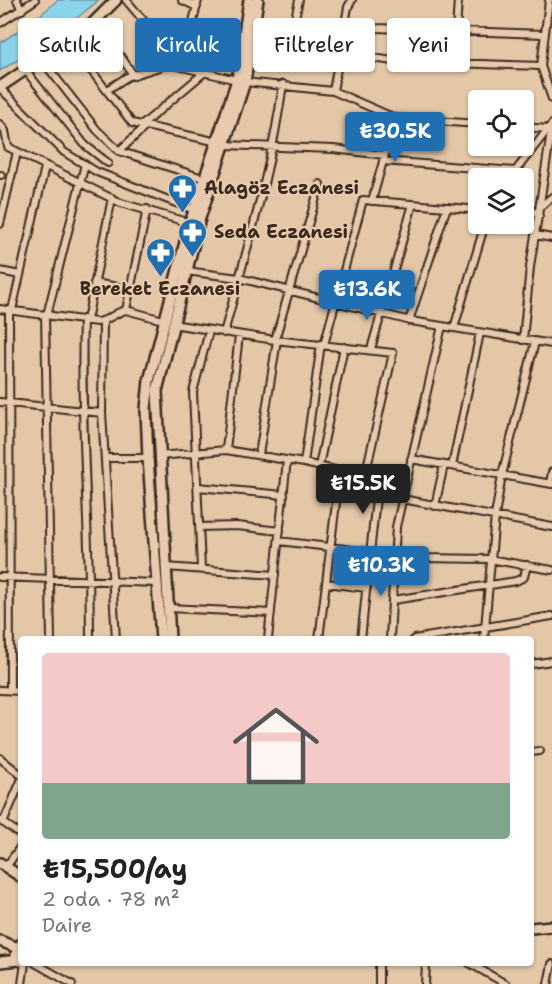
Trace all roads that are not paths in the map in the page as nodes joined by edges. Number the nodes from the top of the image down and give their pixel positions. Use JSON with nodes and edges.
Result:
{"nodes":[{"id":1,"x":17,"y":0,"type":"edge"},
{"id":2,"x":35,"y":0,"type":"edge"},
{"id":3,"x":116,"y":0,"type":"edge"},
{"id":4,"x":126,"y":0,"type":"edge"},
{"id":5,"x":182,"y":0,"type":"edge"},
{"id":6,"x":249,"y":0,"type":"edge"},
{"id":7,"x":258,"y":0,"type":"edge"},
{"id":8,"x":299,"y":0,"type":"edge"},
{"id":9,"x":352,"y":0,"type":"edge"},
{"id":10,"x":458,"y":0,"type":"edge"},
{"id":11,"x":542,"y":0,"type":"edge"},
{"id":12,"x":549,"y":0,"type":"edge"},
{"id":13,"x":198,"y":3,"type":"edge"},
{"id":14,"x":22,"y":10,"type":"junction"},
{"id":15,"x":98,"y":18,"type":"edge"},
{"id":16,"x":141,"y":18,"type":"edge"},
{"id":17,"x":194,"y":18,"type":"edge"},
{"id":18,"x":295,"y":18,"type":"edge"},
{"id":19,"x":347,"y":18,"type":"edge"},
{"id":20,"x":457,"y":18,"type":"edge"},
{"id":21,"x":0,"y":23,"type":"edge"},
{"id":22,"x":470,"y":31,"type":"edge"},
{"id":23,"x":544,"y":34,"type":"junction"},
{"id":24,"x":252,"y":40,"type":"joint"},
{"id":25,"x":123,"y":60,"type":"edge"},
{"id":26,"x":470,"y":64,"type":"edge"},
{"id":27,"x":542,"y":66,"type":"junction"},
{"id":28,"x":23,"y":72,"type":"edge"},
{"id":29,"x":28,"y":72,"type":"edge"},
{"id":30,"x":52,"y":72,"type":"edge"},
{"id":31,"x":93,"y":72,"type":"edge"},
{"id":32,"x":147,"y":72,"type":"edge"},
{"id":33,"x":205,"y":72,"type":"edge"},
{"id":34,"x":210,"y":72,"type":"edge"},
{"id":35,"x":336,"y":72,"type":"edge"},
{"id":36,"x":134,"y":76,"type":"junction"},
{"id":37,"x":241,"y":81,"type":"junction"},
{"id":38,"x":283,"y":84,"type":"junction"},
{"id":39,"x":0,"y":87,"type":"edge"},
{"id":40,"x":107,"y":90,"type":"junction"},
{"id":41,"x":333,"y":91,"type":"junction"},
{"id":42,"x":552,"y":99,"type":"edge"},
{"id":43,"x":395,"y":118,"type":"junction"},
{"id":44,"x":468,"y":123,"type":"edge"},
{"id":45,"x":0,"y":124,"type":"edge"},
{"id":46,"x":551,"y":126,"type":"edge"},
{"id":47,"x":143,"y":127,"type":"junction"},
{"id":48,"x":534,"y":127,"type":"edge"},
{"id":49,"x":222,"y":144,"type":"junction"},
{"id":50,"x":274,"y":147,"type":"junction"},
{"id":51,"x":118,"y":151,"type":"junction"},
{"id":52,"x":17,"y":152,"type":"junction"},
{"id":53,"x":384,"y":158,"type":"junction"},
{"id":54,"x":108,"y":163,"type":"dead end"},
{"id":55,"x":85,"y":164,"type":"junction"},
{"id":56,"x":45,"y":167,"type":"junction"},
{"id":57,"x":485,"y":168,"type":"edge"},
{"id":58,"x":517,"y":168,"type":"edge"},
{"id":59,"x":206,"y":179,"type":"junction"},
{"id":60,"x":78,"y":183,"type":"junction"},
{"id":61,"x":320,"y":184,"type":"dead end"},
{"id":62,"x":552,"y":197,"type":"edge"},
{"id":63,"x":112,"y":198,"type":"junction"},
{"id":64,"x":372,"y":201,"type":"junction"},
{"id":65,"x":413,"y":204,"type":"junction"},
{"id":66,"x":541,"y":206,"type":"junction"},
{"id":67,"x":447,"y":207,"type":"junction"},
{"id":68,"x":147,"y":209,"type":"junction"},
{"id":69,"x":468,"y":209,"type":"edge"},
{"id":70,"x":194,"y":210,"type":"junction"},
{"id":71,"x":534,"y":212,"type":"edge"},
{"id":72,"x":539,"y":216,"type":"junction"},
{"id":73,"x":190,"y":222,"type":"junction"},
{"id":74,"x":0,"y":224,"type":"edge"},
{"id":75,"x":482,"y":234,"type":"edge"},
{"id":76,"x":535,"y":235,"type":"junction"},
{"id":77,"x":552,"y":237,"type":"edge"},
{"id":78,"x":0,"y":271,"type":"edge"},
{"id":79,"x":186,"y":271,"type":"junction"},
{"id":80,"x":20,"y":275,"type":"junction"},
{"id":81,"x":239,"y":278,"type":"junction"},
{"id":82,"x":94,"y":283,"type":"junction"},
{"id":83,"x":130,"y":289,"type":"junction"},
{"id":84,"x":290,"y":290,"type":"junction"},
{"id":85,"x":334,"y":300,"type":"junction"},
{"id":86,"x":0,"y":309,"type":"edge"},
{"id":87,"x":10,"y":310,"type":"junction"},
{"id":88,"x":126,"y":310,"type":"junction"},
{"id":89,"x":381,"y":313,"type":"junction"},
{"id":90,"x":46,"y":314,"type":"junction"},
{"id":91,"x":85,"y":320,"type":"junction"},
{"id":92,"x":103,"y":321,"type":"junction"},
{"id":93,"x":409,"y":321,"type":"junction"},
{"id":94,"x":167,"y":322,"type":"junction"},
{"id":95,"x":442,"y":326,"type":"junction"},
{"id":96,"x":454,"y":328,"type":"junction"},
{"id":97,"x":209,"y":331,"type":"junction"},
{"id":98,"x":225,"y":333,"type":"junction"},
{"id":99,"x":480,"y":333,"type":"junction"},
{"id":100,"x":239,"y":335,"type":"junction"},
{"id":101,"x":276,"y":340,"type":"junction"},
{"id":102,"x":523,"y":340,"type":"junction"},
{"id":103,"x":535,"y":342,"type":"junction"},
{"id":104,"x":552,"y":344,"type":"edge"},
{"id":105,"x":322,"y":345,"type":"junction"},
{"id":106,"x":344,"y":347,"type":"junction"},
{"id":107,"x":371,"y":349,"type":"junction"},
{"id":108,"x":0,"y":402,"type":"edge"},
{"id":109,"x":9,"y":402,"type":"junction"},
{"id":110,"x":47,"y":406,"type":"junction"},
{"id":111,"x":81,"y":411,"type":"junction"},
{"id":112,"x":102,"y":413,"type":"junction"},
{"id":113,"x":226,"y":450,"type":"junction"},
{"id":114,"x":196,"y":452,"type":"junction"},
{"id":115,"x":259,"y":455,"type":"junction"},
{"id":116,"x":158,"y":456,"type":"junction"},
{"id":117,"x":105,"y":458,"type":"junction"},
{"id":118,"x":147,"y":458,"type":"junction"},
{"id":119,"x":411,"y":459,"type":"junction"},
{"id":120,"x":287,"y":460,"type":"junction"},
{"id":121,"x":304,"y":463,"type":"junction"},
{"id":122,"x":448,"y":465,"type":"junction"},
{"id":123,"x":319,"y":466,"type":"junction"},
{"id":124,"x":340,"y":471,"type":"junction"},
{"id":125,"x":552,"y":472,"type":"edge"},
{"id":126,"x":502,"y":475,"type":"junction"},
{"id":127,"x":365,"y":476,"type":"junction"},
{"id":128,"x":378,"y":479,"type":"junction"},
{"id":129,"x":551,"y":484,"type":"edge"},
{"id":130,"x":405,"y":486,"type":"junction"},
{"id":131,"x":198,"y":487,"type":"junction"},
{"id":132,"x":284,"y":495,"type":"junction"},
{"id":133,"x":402,"y":500,"type":"junction"},
{"id":134,"x":435,"y":506,"type":"junction"},
{"id":135,"x":495,"y":516,"type":"junction"},
{"id":136,"x":199,"y":526,"type":"junction"},
{"id":137,"x":552,"y":527,"type":"edge"},
{"id":138,"x":280,"y":531,"type":"junction"},
{"id":139,"x":279,"y":541,"type":"junction"},
{"id":140,"x":329,"y":548,"type":"junction"},
{"id":141,"x":371,"y":554,"type":"junction"},
{"id":142,"x":395,"y":556,"type":"junction"},
{"id":143,"x":489,"y":559,"type":"junction"},
{"id":144,"x":527,"y":565,"type":"junction"},
{"id":145,"x":166,"y":567,"type":"junction"},
{"id":146,"x":201,"y":568,"type":"junction"},
{"id":147,"x":552,"y":570,"type":"edge"},
{"id":148,"x":275,"y":575,"type":"junction"},
{"id":149,"x":0,"y":577,"type":"edge"},
{"id":150,"x":9,"y":578,"type":"junction"},
{"id":151,"x":51,"y":578,"type":"junction"},
{"id":152,"x":90,"y":580,"type":"junction"},
{"id":153,"x":111,"y":580,"type":"junction"},
{"id":154,"x":156,"y":583,"type":"junction"},
{"id":155,"x":326,"y":583,"type":"junction"},
{"id":156,"x":487,"y":585,"type":"junction"},
{"id":157,"x":367,"y":588,"type":"junction"},
{"id":158,"x":393,"y":600,"type":"junction"},
{"id":159,"x":168,"y":608,"type":"junction"},
{"id":160,"x":271,"y":613,"type":"junction"},
{"id":161,"x":552,"y":616,"type":"edge"},
{"id":162,"x":484,"y":628,"type":"junction"},
{"id":163,"x":51,"y":636,"type":"edge"},
{"id":164,"x":90,"y":636,"type":"edge"},
{"id":165,"x":116,"y":636,"type":"edge"},
{"id":166,"x":161,"y":636,"type":"edge"},
{"id":167,"x":170,"y":636,"type":"edge"},
{"id":168,"x":268,"y":636,"type":"edge"},
{"id":169,"x":319,"y":636,"type":"edge"},
{"id":170,"x":361,"y":636,"type":"edge"},
{"id":171,"x":390,"y":636,"type":"edge"},
{"id":172,"x":433,"y":636,"type":"edge"},
{"id":173,"x":484,"y":636,"type":"edge"},
{"id":174,"x":552,"y":661,"type":"edge"},
{"id":175,"x":534,"y":664,"type":"edge"},
{"id":176,"x":0,"y":690,"type":"edge"},
{"id":177,"x":10,"y":690,"type":"junction"},
{"id":178,"x":18,"y":691,"type":"edge"},
{"id":179,"x":540,"y":750,"type":"dead end"},
{"id":180,"x":534,"y":751,"type":"edge"},
{"id":181,"x":0,"y":758,"type":"edge"},
{"id":182,"x":18,"y":773,"type":"edge"},
{"id":183,"x":18,"y":787,"type":"edge"},
{"id":184,"x":1,"y":822,"type":"edge"},
{"id":185,"x":18,"y":833,"type":"edge"},
{"id":186,"x":18,"y":849,"type":"edge"},
{"id":187,"x":3,"y":865,"type":"edge"},
{"id":188,"x":18,"y":875,"type":"edge"},
{"id":189,"x":552,"y":926,"type":"edge"},
{"id":190,"x":534,"y":928,"type":"edge"},
{"id":191,"x":0,"y":941,"type":"edge"},
{"id":192,"x":18,"y":946,"type":"edge"},
{"id":193,"x":0,"y":962,"type":"edge"},
{"id":194,"x":18,"y":962,"type":"edge"},
{"id":195,"x":552,"y":964,"type":"edge"},
{"id":196,"x":24,"y":966,"type":"edge"},
{"id":197,"x":40,"y":966,"type":"edge"},
{"id":198,"x":379,"y":966,"type":"edge"},
{"id":199,"x":426,"y":966,"type":"edge"},
{"id":200,"x":474,"y":966,"type":"edge"},
{"id":201,"x":22,"y":984,"type":"edge"},
{"id":202,"x":72,"y":984,"type":"edge"},
{"id":203,"x":379,"y":984,"type":"edge"},
{"id":204,"x":425,"y":984,"type":"edge"},
{"id":205,"x":506,"y":984,"type":"edge"},
{"id":206,"x":548,"y":984,"type":"edge"}],
"edges":[{"from":1,"to":14,"type":"street"},
{"from":2,"to":14,"type":"street"},
{"from":3,"to":15,"type":"main road"},
{"from":4,"to":16,"type":"street"},
{"from":5,"to":13,"type":"street"},
{"from":6,"to":37,"type":"main road"},
{"from":7,"to":24,"type":"main road"},
{"from":8,"to":18,"type":"street"},
{"from":9,"to":19,"type":"street"},
{"from":10,"to":20,"type":"street"},
{"from":11,"to":12,"type":"street"},
{"from":12,"to":23,"type":"street"},
{"from":13,"to":17,"type":"street"},
{"from":14,"to":21,"type":"street"},
{"from":22,"to":23,"type":"street"},
{"from":23,"to":27,"type":"street"},
{"from":24,"to":37,"type":"main road"},
{"from":25,"to":36,"type":"street"},
{"from":26,"to":27,"type":"street"},
{"from":27,"to":42,"type":"street"},
{"from":28,"to":39,"type":"main road"},
{"from":29,"to":54,"type":"street"},
{"from":30,"to":51,"type":"street"},
{"from":31,"to":40,"type":"street"},
{"from":32,"to":36,"type":"street"},
{"from":33,"to":47,"type":"street"},
{"from":34,"to":37,"type":"street"},
{"from":35,"to":41,"type":"street"},
{"from":36,"to":40,"type":"street"},
{"from":37,"to":38,"type":"street"},
{"from":37,"to":49,"type":"main road"},
{"from":38,"to":41,"type":"street"},
{"from":38,"to":50,"type":"street"},
{"from":39,"to":55,"type":"street"},
{"from":40,"to":47,"type":"street"},
{"from":41,"to":43,"type":"street"},
{"from":43,"to":44,"type":"street"},
{"from":43,"to":53,"type":"street"},
{"from":45,"to":52,"type":"street"},
{"from":46,"to":48,"type":"street"},
{"from":46,"to":58,"type":"street"},
{"from":46,"to":66,"type":"street"},
{"from":47,"to":49,"type":"street"},
{"from":47,"to":51,"type":"street"},
{"from":49,"to":50,"type":"street"},
{"from":49,"to":59,"type":"main road"},
{"from":49,"to":79,"type":"main road"},
{"from":50,"to":53,"type":"street"},
{"from":50,"to":81,"type":"street"},
{"from":51,"to":59,"type":"street"},
{"from":52,"to":56,"type":"street"},
{"from":52,"to":74,"type":"street"},
{"from":53,"to":57,"type":"street"},
{"from":53,"to":64,"type":"street"},
{"from":55,"to":60,"type":"street"},
{"from":55,"to":70,"type":"street"},
{"from":56,"to":60,"type":"street"},
{"from":56,"to":80,"type":"street"},
{"from":59,"to":70,"type":"main road"},
{"from":60,"to":63,"type":"street"},
{"from":60,"to":90,"type":"street"},
{"from":61,"to":84,"type":"street"},
{"from":62,"to":66,"type":"street"},
{"from":63,"to":68,"type":"street"},
{"from":63,"to":82,"type":"street"},
{"from":64,"to":65,"type":"street"},
{"from":64,"to":85,"type":"street"},
{"from":65,"to":67,"type":"street"},
{"from":65,"to":89,"type":"street"},
{"from":66,"to":72,"type":"street"},
{"from":67,"to":69,"type":"street"},
{"from":67,"to":93,"type":"street"},
{"from":68,"to":73,"type":"street"},
{"from":68,"to":83,"type":"street"},
{"from":70,"to":73,"type":"main road"},
{"from":71,"to":72,"type":"street"},
{"from":72,"to":76,"type":"street"},
{"from":73,"to":94,"type":"main road"},
{"from":75,"to":96,"type":"street"},
{"from":76,"to":77,"type":"street"},
{"from":76,"to":102,"type":"street"},
{"from":78,"to":80,"type":"street"},
{"from":79,"to":81,"type":"street"},
{"from":79,"to":94,"type":"main road"},
{"from":80,"to":87,"type":"street"},
{"from":81,"to":84,"type":"street"},
{"from":81,"to":98,"type":"street"},
{"from":82,"to":83,"type":"street"},
{"from":82,"to":91,"type":"street"},
{"from":83,"to":88,"type":"street"},
{"from":84,"to":85,"type":"street"},
{"from":84,"to":101,"type":"street"},
{"from":85,"to":89,"type":"street"},
{"from":85,"to":105,"type":"street"},
{"from":86,"to":87,"type":"street"},
{"from":87,"to":90,"type":"street"},
{"from":87,"to":109,"type":"street"},
{"from":88,"to":92,"type":"street"},
{"from":88,"to":94,"type":"street"},
{"from":89,"to":93,"type":"street"},
{"from":89,"to":107,"type":"street"},
{"from":90,"to":91,"type":"street"},
{"from":90,"to":110,"type":"street"},
{"from":91,"to":92,"type":"street"},
{"from":91,"to":111,"type":"street"},
{"from":92,"to":112,"type":"street"},
{"from":93,"to":95,"type":"street"},
{"from":94,"to":97,"type":"street"},
{"from":94,"to":116,"type":"main road"},
{"from":94,"to":118,"type":"main road"},
{"from":95,"to":96,"type":"street"},
{"from":95,"to":119,"type":"street"},
{"from":96,"to":99,"type":"street"},
{"from":97,"to":98,"type":"street"},
{"from":97,"to":114,"type":"street"},
{"from":98,"to":100,"type":"street"},
{"from":99,"to":102,"type":"street"},
{"from":99,"to":122,"type":"street"},
{"from":100,"to":101,"type":"street"},
{"from":100,"to":113,"type":"street"},
{"from":101,"to":105,"type":"street"},
{"from":101,"to":115,"type":"street"},
{"from":102,"to":103,"type":"street"},
{"from":103,"to":104,"type":"street"},
{"from":103,"to":126,"type":"street"},
{"from":105,"to":106,"type":"street"},
{"from":105,"to":121,"type":"street"},
{"from":106,"to":107,"type":"street"},
{"from":106,"to":123,"type":"street"},
{"from":107,"to":127,"type":"street"},
{"from":108,"to":109,"type":"street"},
{"from":109,"to":110,"type":"street"},
{"from":109,"to":150,"type":"street"},
{"from":110,"to":111,"type":"street"},
{"from":110,"to":151,"type":"street"},
{"from":111,"to":112,"type":"street"},
{"from":111,"to":152,"type":"street"},
{"from":112,"to":117,"type":"street"},
{"from":113,"to":114,"type":"street"},
{"from":113,"to":115,"type":"street"},
{"from":114,"to":116,"type":"street"},
{"from":114,"to":131,"type":"street"},
{"from":115,"to":120,"type":"street"},
{"from":116,"to":145,"type":"main road"},
{"from":117,"to":118,"type":"street"},
{"from":117,"to":153,"type":"street"},
{"from":118,"to":154,"type":"main road"},
{"from":119,"to":122,"type":"street"},
{"from":119,"to":130,"type":"street"},
{"from":120,"to":121,"type":"street"},
{"from":120,"to":132,"type":"street"},
{"from":121,"to":123,"type":"street"},
{"from":122,"to":126,"type":"street"},
{"from":122,"to":134,"type":"street"},
{"from":123,"to":124,"type":"street"},
{"from":124,"to":127,"type":"street"},
{"from":124,"to":140,"type":"street"},
{"from":125,"to":129,"type":"street"},
{"from":126,"to":129,"type":"street"},
{"from":126,"to":135,"type":"street"},
{"from":127,"to":128,"type":"street"},
{"from":128,"to":130,"type":"street"},
{"from":128,"to":141,"type":"street"},
{"from":130,"to":133,"type":"street"},
{"from":131,"to":132,"type":"street"},
{"from":131,"to":136,"type":"street"},
{"from":132,"to":138,"type":"street"},
{"from":133,"to":134,"type":"street"},
{"from":133,"to":142,"type":"street"},
{"from":134,"to":135,"type":"street"},
{"from":135,"to":137,"type":"street"},
{"from":135,"to":143,"type":"street"},
{"from":136,"to":138,"type":"street"},
{"from":136,"to":146,"type":"street"},
{"from":138,"to":139,"type":"street"},
{"from":139,"to":140,"type":"street"},
{"from":139,"to":148,"type":"street"},
{"from":140,"to":141,"type":"street"},
{"from":140,"to":155,"type":"street"},
{"from":141,"to":142,"type":"street"},
{"from":141,"to":157,"type":"street"},
{"from":142,"to":143,"type":"street"},
{"from":142,"to":158,"type":"street"},
{"from":143,"to":144,"type":"street"},
{"from":143,"to":156,"type":"street"},
{"from":144,"to":147,"type":"street"},
{"from":144,"to":156,"type":"street"},
{"from":145,"to":146,"type":"street"},
{"from":145,"to":159,"type":"main road"},
{"from":146,"to":148,"type":"street"},
{"from":148,"to":160,"type":"street"},
{"from":149,"to":150,"type":"street"},
{"from":150,"to":151,"type":"street"},
{"from":150,"to":177,"type":"street"},
{"from":151,"to":152,"type":"street"},
{"from":151,"to":163,"type":"street"},
{"from":152,"to":153,"type":"street"},
{"from":152,"to":164,"type":"street"},
{"from":153,"to":154,"type":"street"},
{"from":153,"to":165,"type":"street"},
{"from":154,"to":166,"type":"main road"},
{"from":155,"to":157,"type":"street"},
{"from":155,"to":169,"type":"street"},
{"from":156,"to":158,"type":"street"},
{"from":156,"to":162,"type":"street"},
{"from":157,"to":170,"type":"street"},
{"from":158,"to":171,"type":"street"},
{"from":159,"to":160,"type":"street"},
{"from":159,"to":167,"type":"main road"},
{"from":160,"to":168,"type":"street"},
{"from":161,"to":162,"type":"street"},
{"from":162,"to":172,"type":"street"},
{"from":162,"to":173,"type":"street"},
{"from":174,"to":175,"type":"street"},
{"from":176,"to":177,"type":"street"},
{"from":177,"to":178,"type":"street"},
{"from":179,"to":180,"type":"street"},
{"from":181,"to":182,"type":"street"},
{"from":183,"to":184,"type":"street"},
{"from":184,"to":185,"type":"street"},
{"from":186,"to":187,"type":"street"},
{"from":187,"to":188,"type":"main road"},
{"from":189,"to":190,"type":"main road"},
{"from":191,"to":192,"type":"main road"},
{"from":193,"to":194,"type":"main road"},
{"from":195,"to":206,"type":"street"},
{"from":196,"to":201,"type":"street"},
{"from":197,"to":202,"type":"street"},
{"from":198,"to":203,"type":"street"},
{"from":199,"to":204,"type":"street"},
{"from":200,"to":205,"type":"street"}]}
